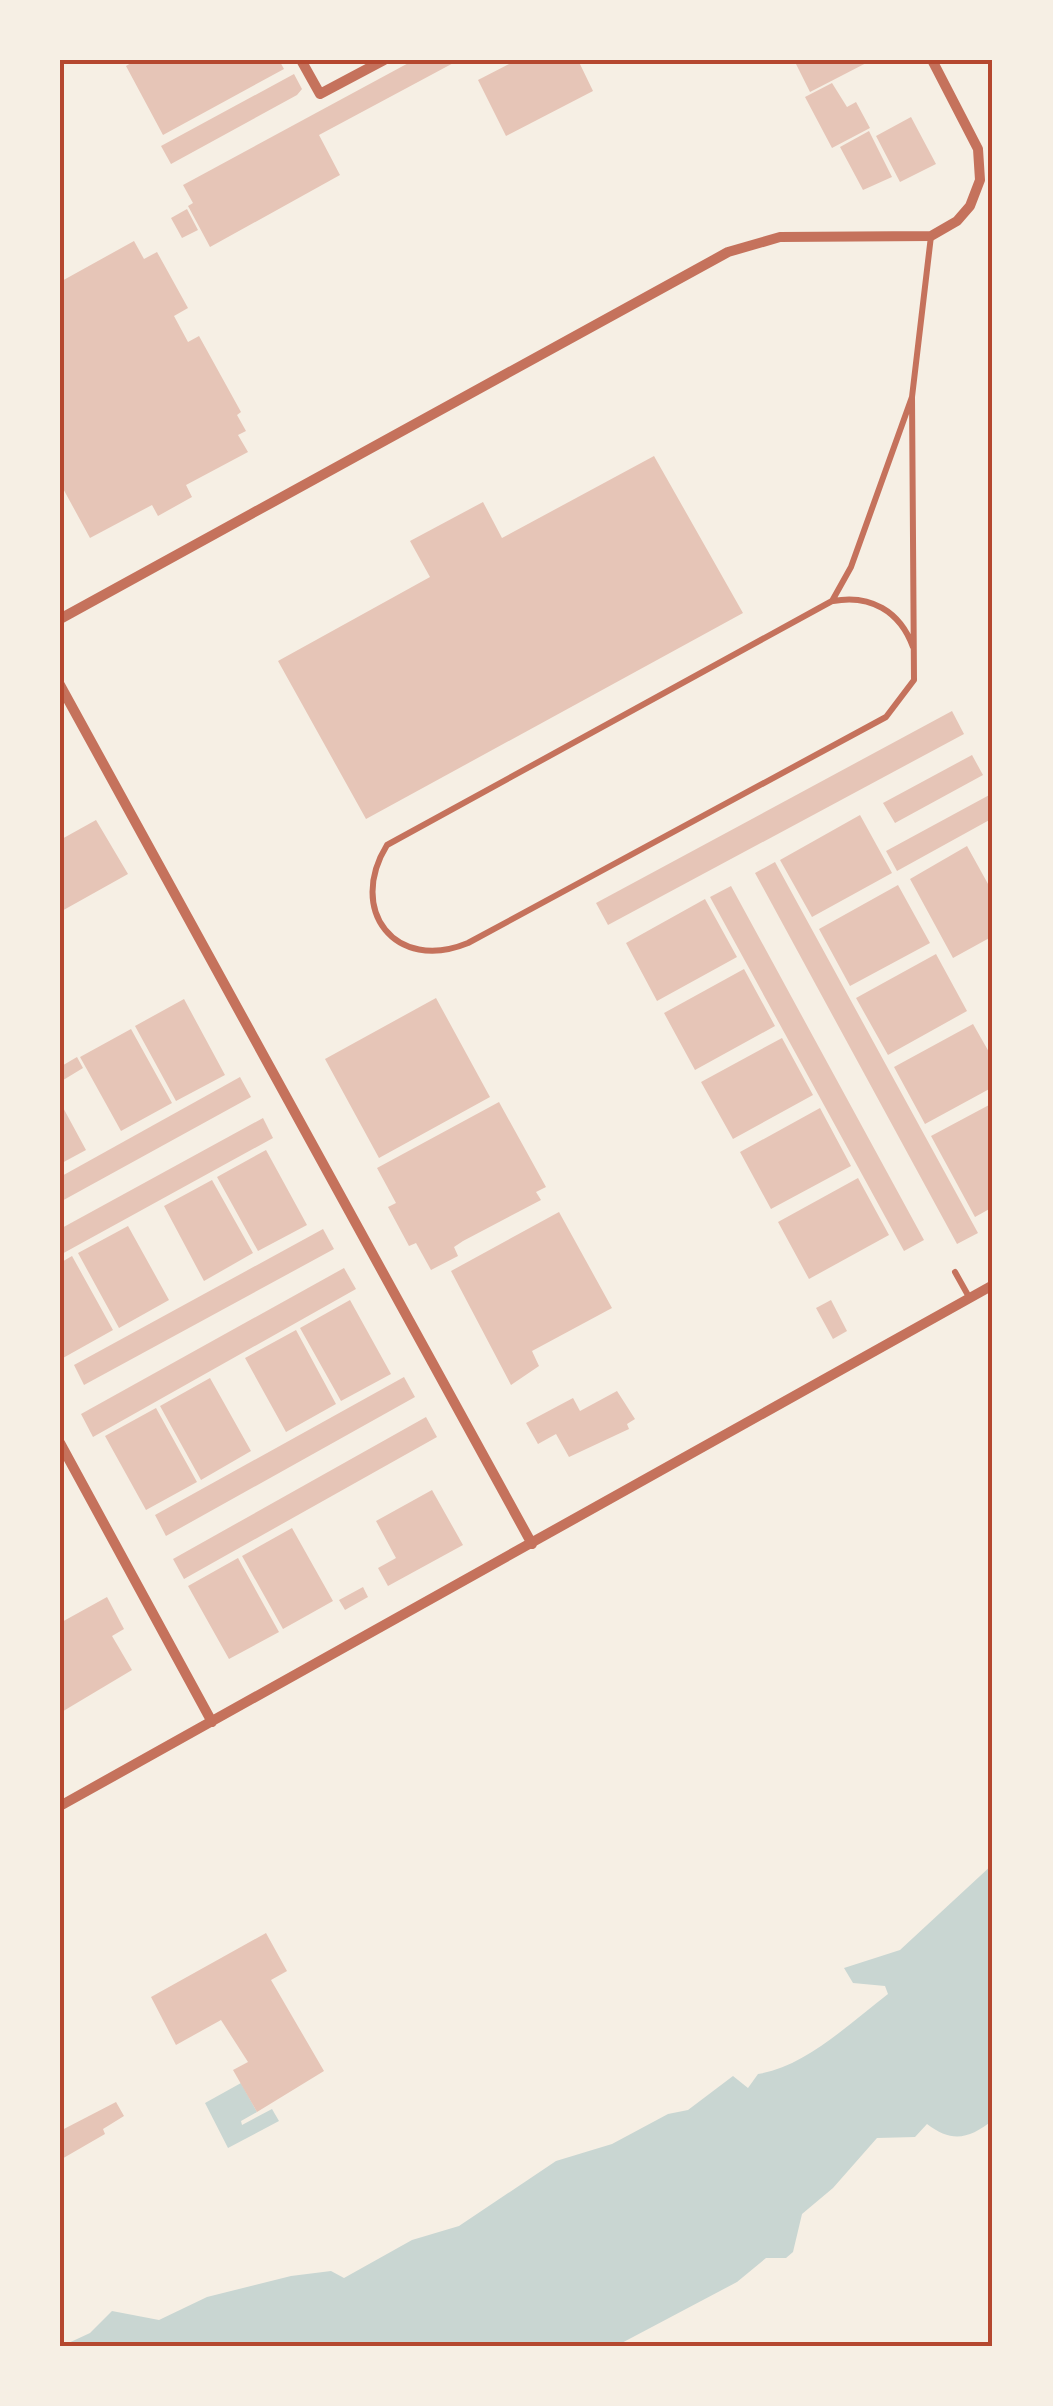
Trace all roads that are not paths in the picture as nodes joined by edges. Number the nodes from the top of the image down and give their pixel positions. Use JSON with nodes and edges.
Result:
{"nodes":[{"id":1,"x":302,"y":60,"type":"edge"},
{"id":2,"x":384,"y":60,"type":"edge"},
{"id":3,"x":932,"y":60,"type":"edge"},
{"id":4,"x":931,"y":236,"type":"junction"},
{"id":5,"x":912,"y":396,"type":"junction"},
{"id":6,"x":832,"y":601,"type":"junction"},
{"id":7,"x":60,"y":619,"type":"edge"},
{"id":8,"x":915,"y":652,"type":"junction"},
{"id":9,"x":60,"y":685,"type":"edge"},
{"id":10,"x":956,"y":1272,"type":"dead end"},
{"id":11,"x":993,"y":1285,"type":"edge"},
{"id":12,"x":970,"y":1299,"type":"junction"},
{"id":13,"x":60,"y":1443,"type":"edge"},
{"id":14,"x":532,"y":1544,"type":"junction"},
{"id":15,"x":212,"y":1722,"type":"junction"},
{"id":16,"x":60,"y":1806,"type":"edge"}],
"edges":[{"from":1,"to":2,"type":"street"},
{"from":3,"to":4,"type":"street"},
{"from":4,"to":5,"type":"lane"},
{"from":4,"to":7,"type":"street"},
{"from":5,"to":6,"type":"lane"},
{"from":5,"to":8,"type":"lane"},
{"from":6,"to":8,"type":"lane"},
{"from":6,"to":8,"type":"lane"},
{"from":9,"to":14,"type":"street"},
{"from":10,"to":12,"type":"lane"},
{"from":11,"to":12,"type":"street"},
{"from":12,"to":14,"type":"street"},
{"from":13,"to":15,"type":"street"},
{"from":14,"to":15,"type":"street"},
{"from":15,"to":16,"type":"street"}]}
